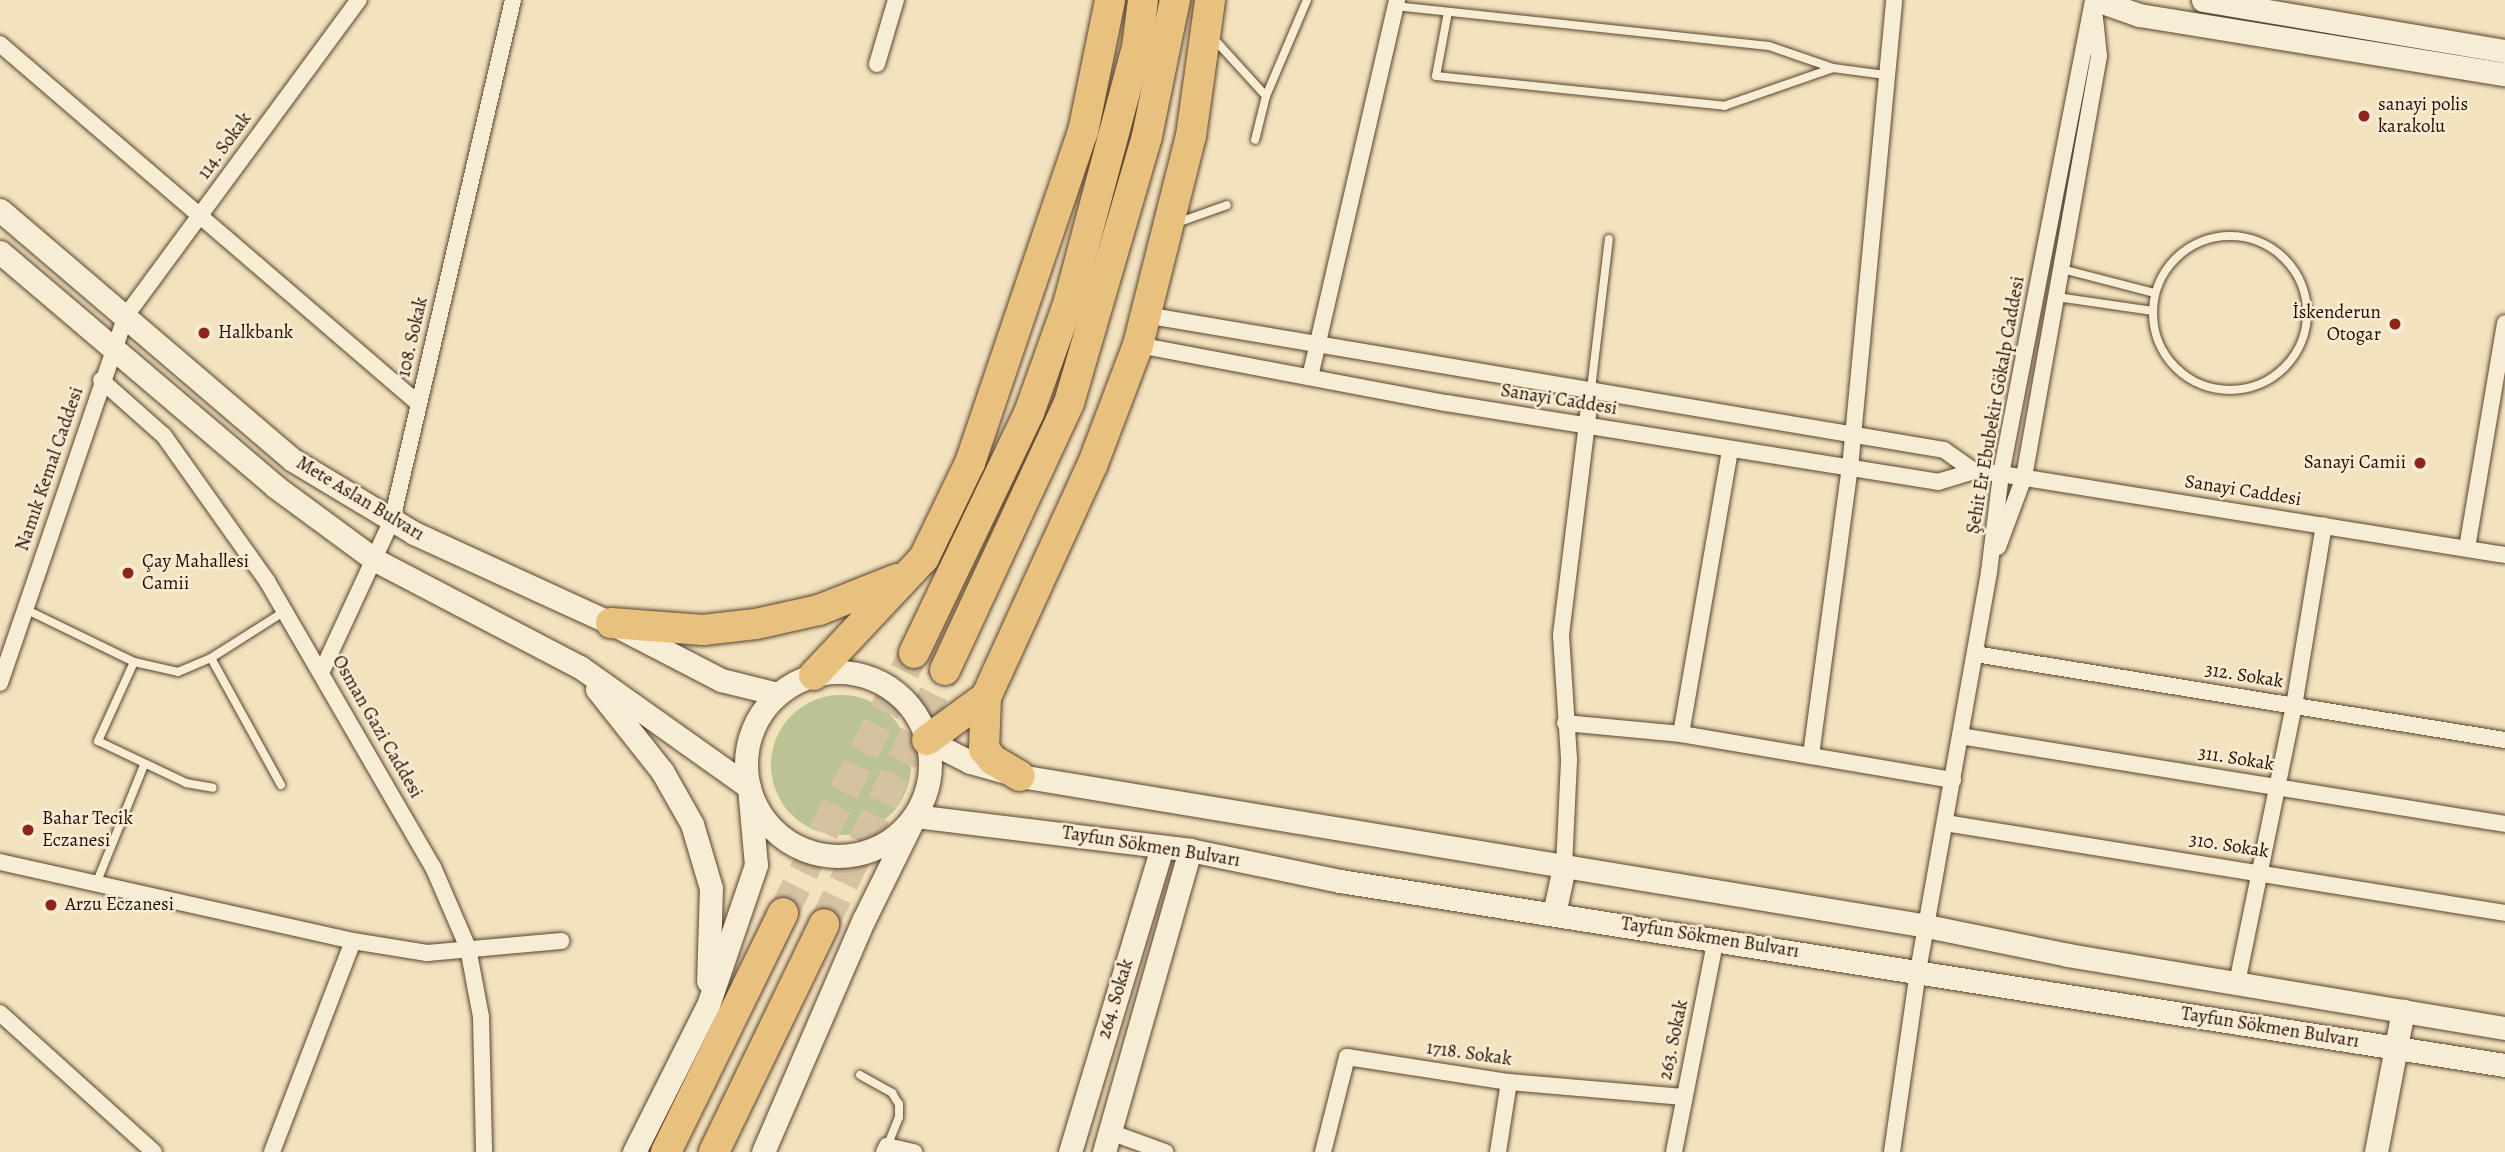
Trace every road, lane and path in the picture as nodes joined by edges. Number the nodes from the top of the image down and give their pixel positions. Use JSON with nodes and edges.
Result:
{"nodes":[{"id":1,"x":359,"y":0,"type":"edge"},
{"id":2,"x":513,"y":0,"type":"edge"},
{"id":3,"x":896,"y":0,"type":"edge"},
{"id":4,"x":1110,"y":0,"type":"edge"},
{"id":5,"x":1143,"y":0,"type":"edge"},
{"id":6,"x":1175,"y":0,"type":"edge"},
{"id":7,"x":1210,"y":0,"type":"edge"},
{"id":8,"x":1307,"y":0,"type":"edge"},
{"id":9,"x":1894,"y":0,"type":"edge"},
{"id":10,"x":2094,"y":0,"type":"edge"},
{"id":11,"x":2203,"y":0,"type":"edge"},
{"id":12,"x":1396,"y":3,"type":"edge"},
{"id":13,"x":1448,"y":12,"type":"junction"},
{"id":14,"x":1206,"y":31,"type":"junction"},
{"id":15,"x":0,"y":44,"type":"edge"},
{"id":16,"x":2505,"y":51,"type":"edge"},
{"id":17,"x":877,"y":64,"type":"dead end"},
{"id":18,"x":1833,"y":68,"type":"junction"},
{"id":19,"x":2505,"y":74,"type":"edge"},
{"id":20,"x":1886,"y":75,"type":"junction"},
{"id":21,"x":1266,"y":96,"type":"junction"},
{"id":22,"x":1255,"y":140,"type":"dead end"},
{"id":23,"x":1227,"y":205,"type":"dead end"},
{"id":24,"x":0,"y":210,"type":"edge"},
{"id":25,"x":198,"y":218,"type":"junction"},
{"id":26,"x":1168,"y":226,"type":"junction"},
{"id":27,"x":1609,"y":239,"type":"dead end"},
{"id":28,"x":0,"y":252,"type":"edge"},
{"id":29,"x":2062,"y":269,"type":"junction"},
{"id":30,"x":2155,"y":293,"type":"junction"},
{"id":31,"x":2057,"y":297,"type":"junction"},
{"id":32,"x":2153,"y":311,"type":"junction"},
{"id":33,"x":1145,"y":315,"type":"junction"},
{"id":34,"x":125,"y":317,"type":"junction"},
{"id":35,"x":2505,"y":323,"type":"edge"},
{"id":36,"x":1318,"y":344,"type":"junction"},
{"id":37,"x":1138,"y":345,"type":"junction"},
{"id":38,"x":112,"y":348,"type":"junction"},
{"id":39,"x":1310,"y":377,"type":"junction"},
{"id":40,"x":102,"y":380,"type":"junction"},
{"id":41,"x":1591,"y":389,"type":"junction"},
{"id":42,"x":419,"y":404,"type":"junction"},
{"id":43,"x":1585,"y":425,"type":"junction"},
{"id":44,"x":1850,"y":433,"type":"junction"},
{"id":45,"x":1730,"y":449,"type":"junction"},
{"id":46,"x":1850,"y":468,"type":"junction"},
{"id":47,"x":1974,"y":471,"type":"junction"},
{"id":48,"x":2001,"y":474,"type":"junction"},
{"id":49,"x":2024,"y":477,"type":"junction"},
{"id":50,"x":392,"y":520,"type":"junction"},
{"id":51,"x":2324,"y":525,"type":"junction"},
{"id":52,"x":2468,"y":548,"type":"junction"},
{"id":53,"x":2505,"y":555,"type":"edge"},
{"id":54,"x":924,"y":558,"type":"junction"},
{"id":55,"x":375,"y":560,"type":"junction"},
{"id":56,"x":1989,"y":572,"type":"junction"},
{"id":57,"x":25,"y":609,"type":"junction"},
{"id":58,"x":285,"y":611,"type":"junction"},
{"id":59,"x":611,"y":623,"type":"junction"},
{"id":60,"x":914,"y":653,"type":"tunnel mouth"},
{"id":61,"x":1975,"y":654,"type":"junction"},
{"id":62,"x":211,"y":658,"type":"junction"},
{"id":63,"x":134,"y":662,"type":"junction"},
{"id":64,"x":580,"y":667,"type":"junction"},
{"id":65,"x":945,"y":670,"type":"tunnel mouth"},
{"id":66,"x":321,"y":673,"type":"junction"},
{"id":67,"x":814,"y":675,"type":"junction"},
{"id":68,"x":0,"y":683,"type":"edge"},
{"id":69,"x":778,"y":694,"type":"junction"},
{"id":70,"x":986,"y":697,"type":"junction"},
{"id":71,"x":2294,"y":706,"type":"junction"},
{"id":72,"x":1565,"y":723,"type":"junction"},
{"id":73,"x":1681,"y":734,"type":"junction"},
{"id":74,"x":1960,"y":736,"type":"junction"},
{"id":75,"x":927,"y":740,"type":"junction"},
{"id":76,"x":2505,"y":740,"type":"edge"},
{"id":77,"x":1811,"y":755,"type":"junction"},
{"id":78,"x":145,"y":765,"type":"junction"},
{"id":79,"x":1020,"y":776,"type":"junction"},
{"id":80,"x":1953,"y":780,"type":"junction"},
{"id":81,"x":281,"y":785,"type":"dead end"},
{"id":82,"x":749,"y":787,"type":"junction"},
{"id":83,"x":2278,"y":787,"type":"junction"},
{"id":84,"x":214,"y":788,"type":"dead end"},
{"id":85,"x":915,"y":816,"type":"junction"},
{"id":86,"x":1945,"y":823,"type":"junction"},
{"id":87,"x":2505,"y":824,"type":"edge"},
{"id":88,"x":1162,"y":847,"type":"junction"},
{"id":89,"x":1190,"y":850,"type":"junction"},
{"id":90,"x":0,"y":862,"type":"edge"},
{"id":91,"x":1564,"y":867,"type":"junction"},
{"id":92,"x":2259,"y":873,"type":"junction"},
{"id":93,"x":96,"y":884,"type":"junction"},
{"id":94,"x":783,"y":913,"type":"tunnel mouth"},
{"id":95,"x":2505,"y":913,"type":"edge"},
{"id":96,"x":1554,"y":914,"type":"junction"},
{"id":97,"x":824,"y":923,"type":"tunnel mouth"},
{"id":98,"x":1927,"y":926,"type":"junction"},
{"id":99,"x":1716,"y":938,"type":"junction"},
{"id":100,"x":352,"y":941,"type":"junction"},
{"id":101,"x":561,"y":941,"type":"dead end"},
{"id":102,"x":468,"y":948,"type":"junction"},
{"id":103,"x":1918,"y":971,"type":"junction"},
{"id":104,"x":2237,"y":983,"type":"junction"},
{"id":105,"x":708,"y":1005,"type":"junction"},
{"id":106,"x":2403,"y":1011,"type":"junction"},
{"id":107,"x":0,"y":1013,"type":"edge"},
{"id":108,"x":2230,"y":1021,"type":"junction"},
{"id":109,"x":2505,"y":1028,"type":"edge"},
{"id":110,"x":2395,"y":1048,"type":"junction"},
{"id":111,"x":2505,"y":1065,"type":"edge"},
{"id":112,"x":860,"y":1075,"type":"dead end"},
{"id":113,"x":1509,"y":1082,"type":"junction"},
{"id":114,"x":1683,"y":1097,"type":"junction"},
{"id":115,"x":1107,"y":1142,"type":"edge"},
{"id":116,"x":886,"y":1149,"type":"edge"},
{"id":117,"x":154,"y":1152,"type":"edge"},
{"id":118,"x":272,"y":1152,"type":"edge"},
{"id":119,"x":484,"y":1152,"type":"edge"},
{"id":120,"x":634,"y":1152,"type":"edge"},
{"id":121,"x":666,"y":1152,"type":"edge"},
{"id":122,"x":714,"y":1152,"type":"edge"},
{"id":123,"x":763,"y":1152,"type":"edge"},
{"id":124,"x":914,"y":1152,"type":"edge"},
{"id":125,"x":1070,"y":1152,"type":"edge"},
{"id":126,"x":1165,"y":1152,"type":"edge"},
{"id":127,"x":1323,"y":1152,"type":"edge"},
{"id":128,"x":1498,"y":1152,"type":"edge"},
{"id":129,"x":1674,"y":1152,"type":"edge"},
{"id":130,"x":1892,"y":1152,"type":"edge"},
{"id":131,"x":2376,"y":1152,"type":"edge"}],
"edges":[{"from":1,"to":25,"type":"street","name":"114. Sokak"},
{"from":2,"to":42,"type":"street","name":"108. Sokak"},
{"from":3,"to":17,"type":"street"},
{"from":4,"to":54,"type":"highway"},
{"from":5,"to":60,"type":"highway"},
{"from":6,"to":65,"type":"highway"},
{"from":7,"to":14,"type":"highway"},
{"from":8,"to":21,"type":"lane"},
{"from":9,"to":20,"type":"street"},
{"from":10,"to":19,"type":"main road"},
{"from":10,"to":29,"type":"street","name":"Şehit Er Ebubekir Gökalp Caddesi"},
{"from":10,"to":48,"type":"street","name":"Şehit Er Ebubekir Gökalp Caddesi"},
{"from":11,"to":16,"type":"main road"},
{"from":12,"to":13,"type":"lane"},
{"from":12,"to":36,"type":"street"},
{"from":13,"to":18,"type":"lane"},
{"from":13,"to":18,"type":"lane"},
{"from":14,"to":21,"type":"lane"},
{"from":14,"to":26,"type":"highway"},
{"from":15,"to":25,"type":"street"},
{"from":18,"to":20,"type":"lane"},
{"from":20,"to":44,"type":"street"},
{"from":21,"to":22,"type":"lane"},
{"from":23,"to":26,"type":"lane"},
{"from":24,"to":34,"type":"main road","name":"Mete Aslan Bulvarı"},
{"from":25,"to":34,"type":"street","name":"114. Sokak"},
{"from":25,"to":42,"type":"street"},
{"from":26,"to":33,"type":"highway"},
{"from":27,"to":41,"type":"lane"},
{"from":28,"to":38,"type":"main road","name":"Mete Aslan Bulvarı"},
{"from":29,"to":30,"type":"lane"},
{"from":29,"to":31,"type":"street","name":"Şehit Er Ebubekir Gökalp Caddesi"},
{"from":30,"to":32,"type":"lane"},
{"from":30,"to":32,"type":"lane"},
{"from":31,"to":32,"type":"lane"},
{"from":31,"to":49,"type":"street","name":"Şehit Er Ebubekir Gökalp Caddesi"},
{"from":33,"to":36,"type":"street","name":"Sanayi Caddesi"},
{"from":33,"to":37,"type":"highway"},
{"from":34,"to":38,"type":"street","name":"Namık Kemal Caddesi"},
{"from":34,"to":50,"type":"main road","name":"Mete Aslan Bulvarı"},
{"from":35,"to":52,"type":"street"},
{"from":36,"to":39,"type":"street"},
{"from":36,"to":41,"type":"street","name":"Sanayi Caddesi"},
{"from":37,"to":39,"type":"street","name":"Sanayi Caddesi"},
{"from":37,"to":70,"type":"highway"},
{"from":38,"to":40,"type":"street","name":"Namık Kemal Caddesi"},
{"from":38,"to":55,"type":"main road","name":"Mete Aslan Bulvarı"},
{"from":39,"to":43,"type":"street","name":"Sanayi Caddesi"},
{"from":40,"to":57,"type":"street","name":"Namık Kemal Caddesi"},
{"from":40,"to":58,"type":"street","name":"Osman Gazi Caddesi"},
{"from":41,"to":43,"type":"street"},
{"from":41,"to":44,"type":"street","name":"Sanayi Caddesi"},
{"from":42,"to":50,"type":"street","name":"108. Sokak"},
{"from":43,"to":45,"type":"street","name":"Sanayi Caddesi"},
{"from":43,"to":72,"type":"street"},
{"from":44,"to":46,"type":"street"},
{"from":44,"to":47,"type":"street","name":"Sanayi Caddesi"},
{"from":45,"to":46,"type":"street","name":"Sanayi Caddesi"},
{"from":45,"to":73,"type":"street"},
{"from":46,"to":47,"type":"street","name":"Sanayi Caddesi"},
{"from":46,"to":77,"type":"street"},
{"from":47,"to":48,"type":"street","name":"Sanayi Caddesi"},
{"from":48,"to":49,"type":"street","name":"Sanayi Caddesi"},
{"from":48,"to":56,"type":"street","name":"Şehit Er Ebubekir Gökalp Caddesi"},
{"from":49,"to":51,"type":"street","name":"Sanayi Caddesi"},
{"from":49,"to":56,"type":"street","name":"Şehit Er Ebubekir Gökalp Caddesi"},
{"from":50,"to":55,"type":"street","name":"108. Sokak"},
{"from":50,"to":59,"type":"main road","name":"Mete Aslan Bulvarı"},
{"from":51,"to":52,"type":"street","name":"Sanayi Caddesi"},
{"from":51,"to":71,"type":"street"},
{"from":52,"to":53,"type":"street","name":"Sanayi Caddesi"},
{"from":54,"to":59,"type":"highway"},
{"from":54,"to":67,"type":"highway"},
{"from":55,"to":64,"type":"main road","name":"Mete Aslan Bulvarı"},
{"from":55,"to":66,"type":"street","name":"108. Sokak"},
{"from":56,"to":61,"type":"street"},
{"from":57,"to":63,"type":"lane"},
{"from":57,"to":68,"type":"street","name":"Namık Kemal Caddesi"},
{"from":58,"to":62,"type":"lane"},
{"from":58,"to":66,"type":"street","name":"Osman Gazi Caddesi"},
{"from":59,"to":69,"type":"main road","name":"Mete Aslan Bulvarı"},
{"from":61,"to":71,"type":"street","name":"312. Sokak"},
{"from":61,"to":74,"type":"street"},
{"from":62,"to":63,"type":"lane"},
{"from":62,"to":81,"type":"lane"},
{"from":63,"to":78,"type":"lane"},
{"from":64,"to":82,"type":"main road","name":"Mete Aslan Bulvarı"},
{"from":64,"to":105,"type":"main road"},
{"from":66,"to":102,"type":"street","name":"Osman Gazi Caddesi"},
{"from":67,"to":69,"type":"main road"},
{"from":67,"to":75,"type":"main road"},
{"from":69,"to":82,"type":"main road"},
{"from":70,"to":75,"type":"highway"},
{"from":70,"to":79,"type":"highway"},
{"from":71,"to":76,"type":"street","name":"312. Sokak"},
{"from":71,"to":83,"type":"street"},
{"from":72,"to":73,"type":"street"},
{"from":72,"to":91,"type":"street"},
{"from":73,"to":77,"type":"street"},
{"from":74,"to":80,"type":"street"},
{"from":74,"to":83,"type":"street","name":"311. Sokak"},
{"from":75,"to":79,"type":"main road","name":"Tayfun Sökmen Bulvarı"},
{"from":75,"to":85,"type":"main road"},
{"from":77,"to":80,"type":"street"},
{"from":78,"to":84,"type":"lane"},
{"from":78,"to":93,"type":"lane"},
{"from":79,"to":91,"type":"main road","name":"Tayfun Sökmen Bulvarı"},
{"from":80,"to":86,"type":"street"},
{"from":82,"to":85,"type":"main road"},
{"from":82,"to":105,"type":"main road"},
{"from":83,"to":87,"type":"street","name":"311. Sokak"},
{"from":83,"to":92,"type":"street"},
{"from":85,"to":88,"type":"main road","name":"Tayfun Sökmen Bulvarı"},
{"from":85,"to":123,"type":"main road"},
{"from":86,"to":92,"type":"street","name":"310. Sokak"},
{"from":86,"to":98,"type":"street"},
{"from":88,"to":89,"type":"main road","name":"Tayfun Sökmen Bulvarı"},
{"from":88,"to":125,"type":"main road","name":"264. Sokak"},
{"from":89,"to":96,"type":"main road","name":"Tayfun Sökmen Bulvarı"},
{"from":89,"to":115,"type":"main road","name":"264. Sokak"},
{"from":90,"to":93,"type":"street"},
{"from":91,"to":96,"type":"main road"},
{"from":91,"to":98,"type":"main road","name":"Tayfun Sökmen Bulvarı"},
{"from":92,"to":95,"type":"street","name":"310. Sokak"},
{"from":92,"to":104,"type":"street"},
{"from":93,"to":100,"type":"street"},
{"from":94,"to":121,"type":"highway"},
{"from":96,"to":99,"type":"main road","name":"Tayfun Sökmen Bulvarı"},
{"from":97,"to":122,"type":"highway"},
{"from":98,"to":103,"type":"street"},
{"from":98,"to":104,"type":"main road","name":"Tayfun Sökmen Bulvarı"},
{"from":99,"to":103,"type":"main road","name":"Tayfun Sökmen Bulvarı"},
{"from":99,"to":114,"type":"street","name":"263. Sokak"},
{"from":100,"to":102,"type":"street"},
{"from":100,"to":118,"type":"street"},
{"from":101,"to":102,"type":"street"},
{"from":102,"to":119,"type":"street","name":"Osman Gazi Caddesi"},
{"from":103,"to":108,"type":"main road","name":"Tayfun Sökmen Bulvarı"},
{"from":103,"to":130,"type":"street"},
{"from":104,"to":106,"type":"main road","name":"Tayfun Sökmen Bulvarı"},
{"from":104,"to":108,"type":"main road"},
{"from":105,"to":120,"type":"main road"},
{"from":106,"to":109,"type":"main road","name":"Tayfun Sökmen Bulvarı"},
{"from":106,"to":110,"type":"main road"},
{"from":107,"to":117,"type":"street"},
{"from":108,"to":110,"type":"main road","name":"Tayfun Sökmen Bulvarı"},
{"from":110,"to":111,"type":"main road","name":"Tayfun Sökmen Bulvarı"},
{"from":110,"to":131,"type":"main road"},
{"from":112,"to":116,"type":"lane"},
{"from":113,"to":114,"type":"street","name":"1718. Sokak"},
{"from":113,"to":127,"type":"street","name":"1718. Sokak"},
{"from":113,"to":128,"type":"street"},
{"from":114,"to":129,"type":"street","name":"263. Sokak"},
{"from":115,"to":126,"type":"street"},
{"from":116,"to":124,"type":"street"}]}
